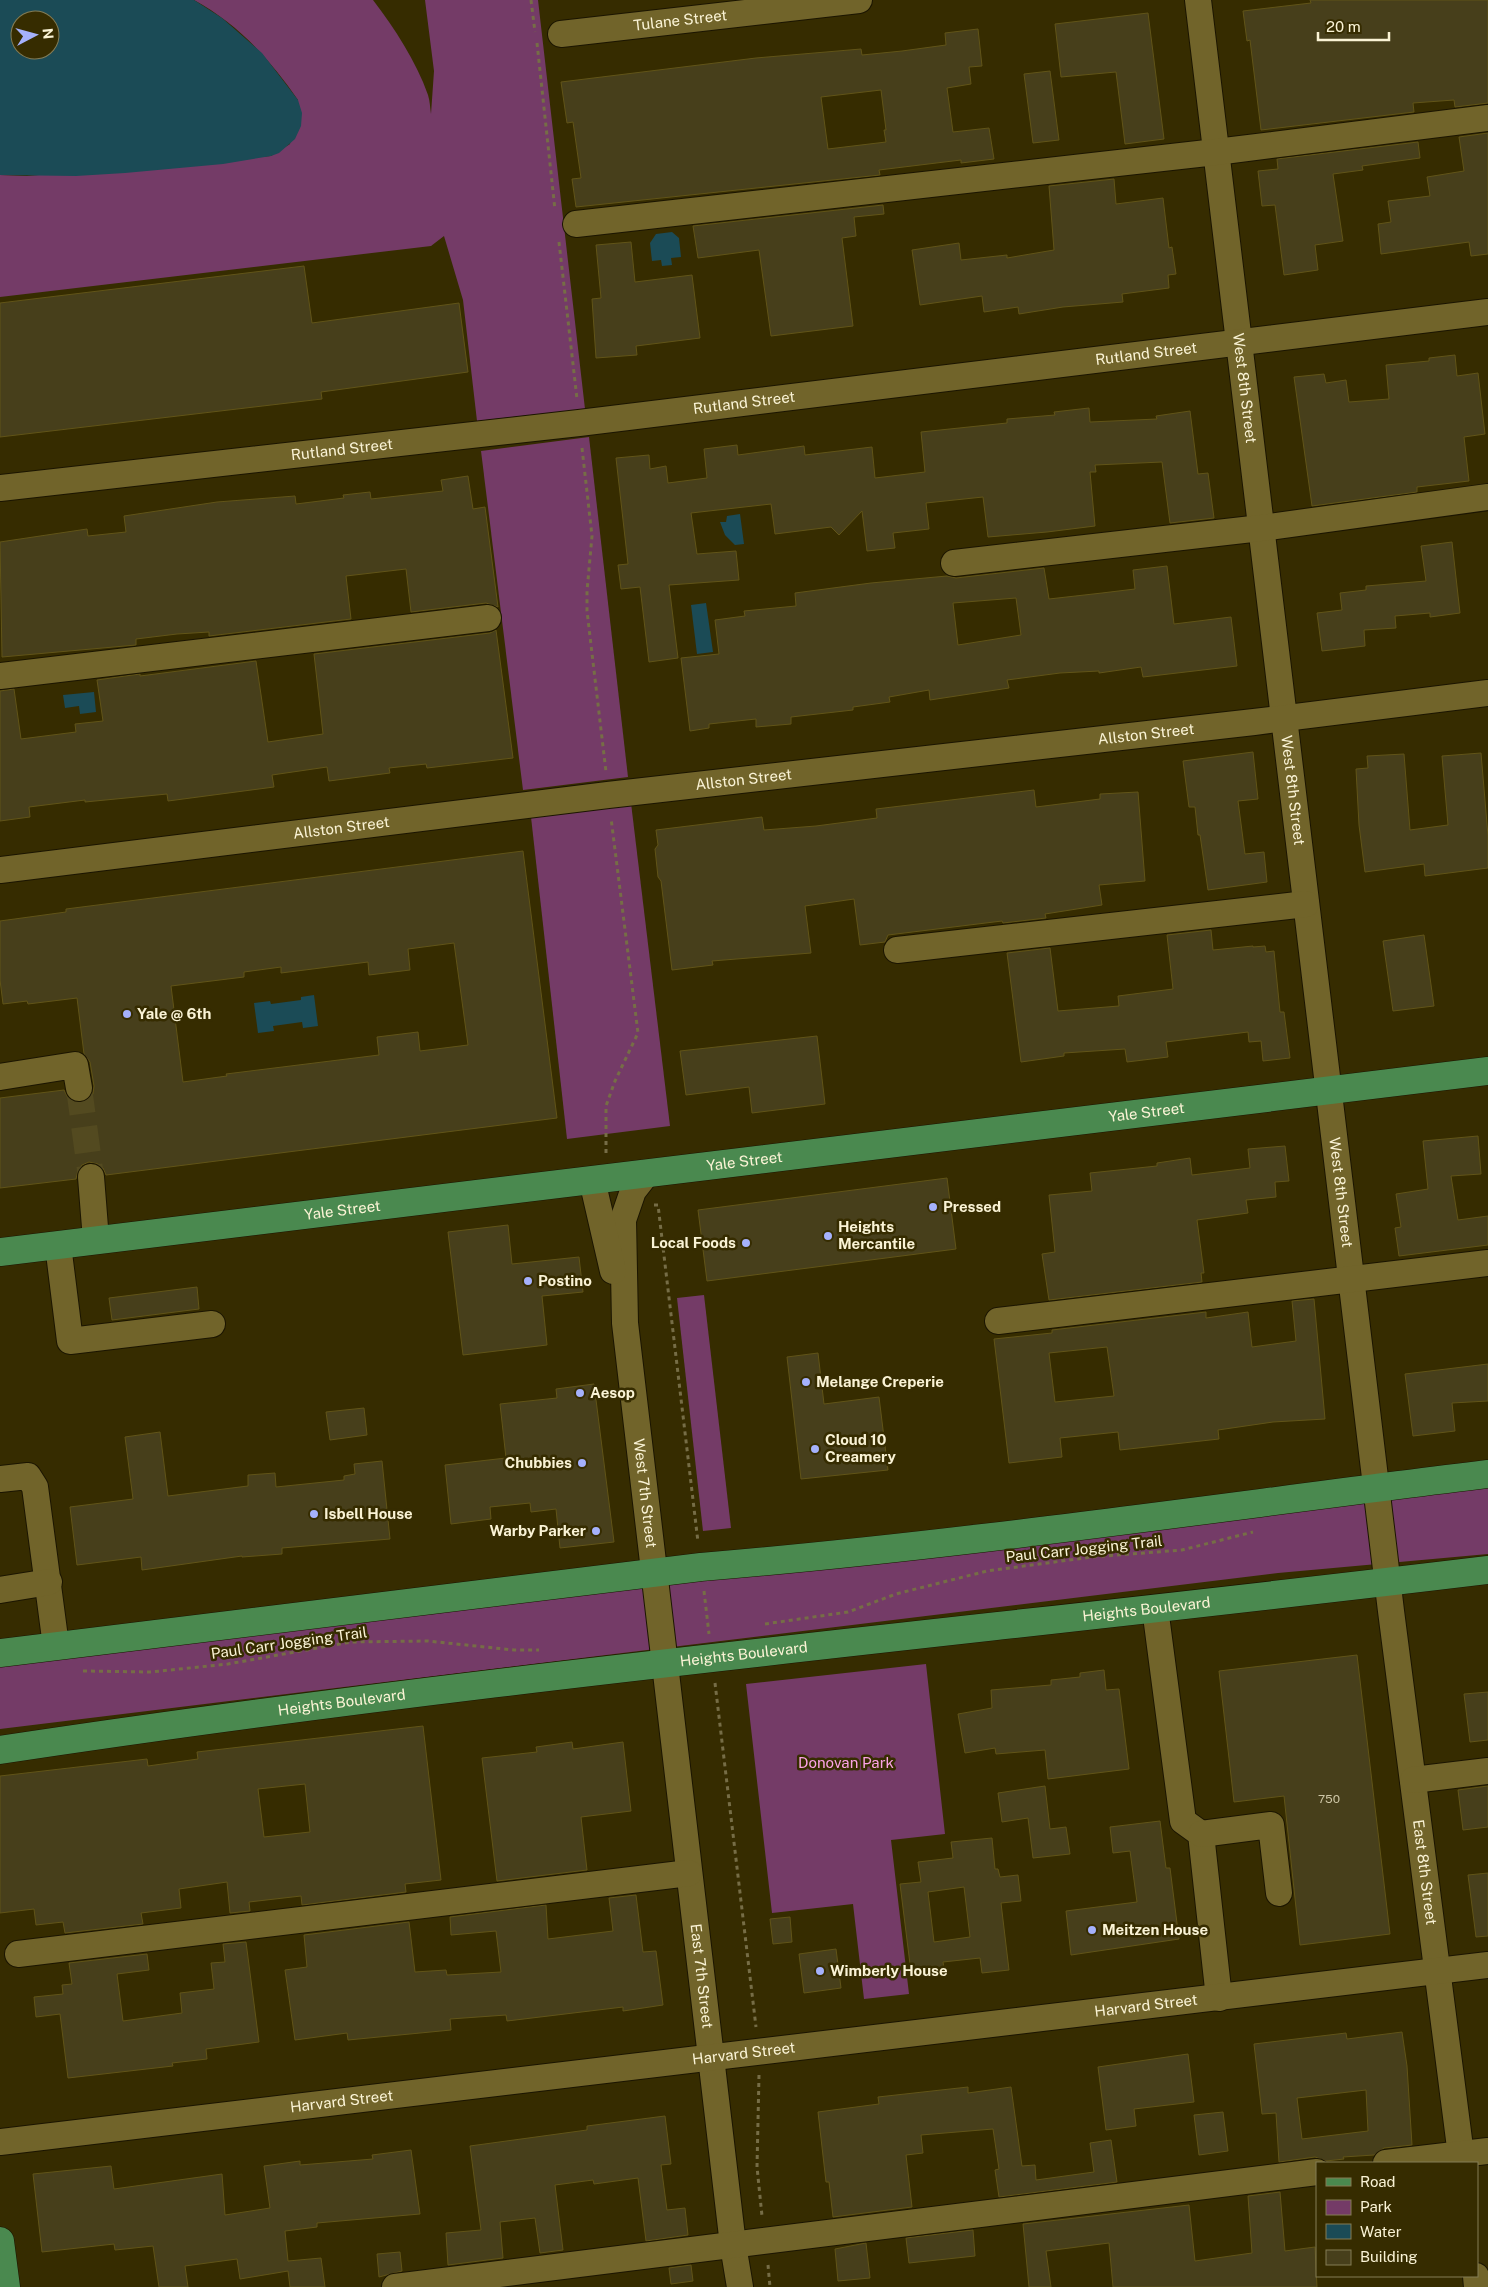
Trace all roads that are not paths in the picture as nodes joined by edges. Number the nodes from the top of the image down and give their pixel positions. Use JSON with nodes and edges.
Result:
{"nodes":[{"id":1,"x":859,"y":0,"type":"edge"},
{"id":2,"x":1198,"y":0,"type":"edge"},
{"id":3,"x":561,"y":34,"type":"dead end"},
{"id":4,"x":1488,"y":118,"type":"edge"},
{"id":5,"x":1216,"y":152,"type":"junction"},
{"id":6,"x":563,"y":224,"type":"road end"},
{"id":7,"x":1488,"y":312,"type":"edge"},
{"id":8,"x":1239,"y":342,"type":"junction"},
{"id":9,"x":0,"y":488,"type":"edge"},
{"id":10,"x":1488,"y":497,"type":"edge"},
{"id":11,"x":1261,"y":528,"type":"junction"},
{"id":12,"x":954,"y":563,"type":"dead end"},
{"id":13,"x":488,"y":618,"type":"dead end"},
{"id":14,"x":0,"y":676,"type":"edge"},
{"id":15,"x":1488,"y":693,"type":"edge"},
{"id":16,"x":1284,"y":719,"type":"junction"},
{"id":17,"x":0,"y":870,"type":"edge"},
{"id":18,"x":1306,"y":904,"type":"junction"},
{"id":19,"x":898,"y":950,"type":"dead end"},
{"id":20,"x":1488,"y":1071,"type":"edge"},
{"id":21,"x":0,"y":1077,"type":"edge"},
{"id":22,"x":79,"y":1088,"type":"tunnel mouth"},
{"id":23,"x":1329,"y":1090,"type":"junction"},
{"id":24,"x":647,"y":1172,"type":"junction"},
{"id":25,"x":91,"y":1177,"type":"tunnel mouth"},
{"id":26,"x":592,"y":1180,"type":"junction"},
{"id":27,"x":96,"y":1240,"type":"junction"},
{"id":28,"x":58,"y":1244,"type":"junction"},
{"id":29,"x":0,"y":1252,"type":"edge"},
{"id":30,"x":1488,"y":1263,"type":"edge"},
{"id":31,"x":1351,"y":1279,"type":"junction"},
{"id":32,"x":998,"y":1321,"type":"dead end"},
{"id":33,"x":625,"y":1323,"type":"junction"},
{"id":34,"x":212,"y":1324,"type":"dead end"},
{"id":35,"x":1488,"y":1474,"type":"edge"},
{"id":36,"x":0,"y":1479,"type":"edge"},
{"id":37,"x":1376,"y":1488,"type":"junction"},
{"id":38,"x":1488,"y":1570,"type":"edge"},
{"id":39,"x":654,"y":1573,"type":"junction"},
{"id":40,"x":48,"y":1582,"type":"junction"},
{"id":41,"x":1388,"y":1582,"type":"junction"},
{"id":42,"x":0,"y":1590,"type":"edge"},
{"id":43,"x":1155,"y":1608,"type":"junction"},
{"id":44,"x":56,"y":1646,"type":"junction"},
{"id":45,"x":0,"y":1653,"type":"edge"},
{"id":46,"x":664,"y":1663,"type":"junction"},
{"id":47,"x":0,"y":1750,"type":"edge"},
{"id":48,"x":1488,"y":1771,"type":"edge"},
{"id":49,"x":1413,"y":1780,"type":"junction"},
{"id":50,"x":1201,"y":1834,"type":"junction"},
{"id":51,"x":689,"y":1873,"type":"junction"},
{"id":52,"x":1279,"y":1893,"type":"dead end"},
{"id":53,"x":18,"y":1954,"type":"dead end"},
{"id":54,"x":1488,"y":1965,"type":"edge"},
{"id":55,"x":1437,"y":1971,"type":"junction"},
{"id":56,"x":1219,"y":1998,"type":"junction"},
{"id":57,"x":711,"y":2058,"type":"junction"},
{"id":58,"x":0,"y":2142,"type":"edge"},
{"id":59,"x":1488,"y":2151,"type":"edge"},
{"id":60,"x":1461,"y":2159,"type":"edge"},
{"id":61,"x":1405,"y":2162,"type":"edge"},
{"id":62,"x":1316,"y":2172,"type":"edge"},
{"id":63,"x":0,"y":2241,"type":"edge"},
{"id":64,"x":733,"y":2245,"type":"junction"},
{"id":65,"x":6,"y":2287,"type":"edge"},
{"id":66,"x":396,"y":2287,"type":"edge"},
{"id":67,"x":740,"y":2287,"type":"edge"}],
"edges":[{"from":1,"to":3,"type":"street","name":"Tulane Street"},
{"from":2,"to":5,"type":"street","name":"West 8th Street"},
{"from":4,"to":5,"type":"street"},
{"from":5,"to":6,"type":"street"},
{"from":5,"to":8,"type":"street","name":"West 8th Street"},
{"from":7,"to":8,"type":"street","name":"Rutland Street"},
{"from":8,"to":9,"type":"street","name":"Rutland Street"},
{"from":8,"to":11,"type":"street","name":"West 8th Street"},
{"from":10,"to":11,"type":"street"},
{"from":11,"to":12,"type":"street"},
{"from":11,"to":16,"type":"street","name":"West 8th Street"},
{"from":13,"to":14,"type":"street"},
{"from":15,"to":16,"type":"street","name":"Allston Street"},
{"from":16,"to":17,"type":"street","name":"Allston Street"},
{"from":16,"to":18,"type":"street","name":"West 8th Street"},
{"from":18,"to":19,"type":"street"},
{"from":18,"to":23,"type":"street","name":"West 8th Street"},
{"from":20,"to":23,"type":"main road","name":"Yale Street"},
{"from":21,"to":22,"type":"street"},
{"from":23,"to":24,"type":"main road","name":"Yale Street"},
{"from":23,"to":31,"type":"street","name":"West 8th Street"},
{"from":24,"to":26,"type":"main road","name":"Yale Street"},
{"from":24,"to":33,"type":"street","name":"West 7th Street"},
{"from":25,"to":27,"type":"street"},
{"from":26,"to":27,"type":"main road","name":"Yale Street"},
{"from":26,"to":33,"type":"street","name":"West 7th Street"},
{"from":27,"to":28,"type":"main road","name":"Yale Street"},
{"from":28,"to":29,"type":"main road","name":"Yale Street"},
{"from":28,"to":34,"type":"street"},
{"from":30,"to":31,"type":"street"},
{"from":31,"to":32,"type":"street"},
{"from":31,"to":37,"type":"street","name":"West 8th Street"},
{"from":33,"to":39,"type":"street","name":"West 7th Street"},
{"from":35,"to":37,"type":"main road"},
{"from":36,"to":40,"type":"street"},
{"from":37,"to":39,"type":"main road"},
{"from":37,"to":41,"type":"street","name":"West 8th Street"},
{"from":38,"to":41,"type":"main road","name":"Heights Boulevard"},
{"from":39,"to":44,"type":"main road"},
{"from":39,"to":46,"type":"street","name":"West 7th Street"},
{"from":40,"to":42,"type":"street"},
{"from":40,"to":44,"type":"street"},
{"from":41,"to":43,"type":"main road","name":"Heights Boulevard"},
{"from":41,"to":49,"type":"street","name":"East 8th Street"},
{"from":43,"to":46,"type":"main road","name":"Heights Boulevard"},
{"from":43,"to":50,"type":"street"},
{"from":44,"to":45,"type":"main road"},
{"from":46,"to":47,"type":"main road","name":"Heights Boulevard"},
{"from":46,"to":51,"type":"street","name":"East 7th Street"},
{"from":48,"to":49,"type":"street"},
{"from":49,"to":55,"type":"street","name":"East 8th Street"},
{"from":50,"to":52,"type":"street"},
{"from":50,"to":56,"type":"street"},
{"from":51,"to":53,"type":"street"},
{"from":51,"to":57,"type":"street","name":"East 7th Street"},
{"from":54,"to":55,"type":"street","name":"Harvard Street"},
{"from":55,"to":56,"type":"street","name":"Harvard Street"},
{"from":55,"to":60,"type":"street","name":"East 8th Street"},
{"from":56,"to":57,"type":"street","name":"Harvard Street"},
{"from":57,"to":58,"type":"street","name":"Harvard Street"},
{"from":57,"to":64,"type":"street","name":"East 7th Street"},
{"from":59,"to":60,"type":"street"},
{"from":60,"to":61,"type":"street"},
{"from":62,"to":64,"type":"street"},
{"from":63,"to":65,"type":"main road"},
{"from":64,"to":66,"type":"street"},
{"from":64,"to":67,"type":"street","name":"East 7th Street"}]}
